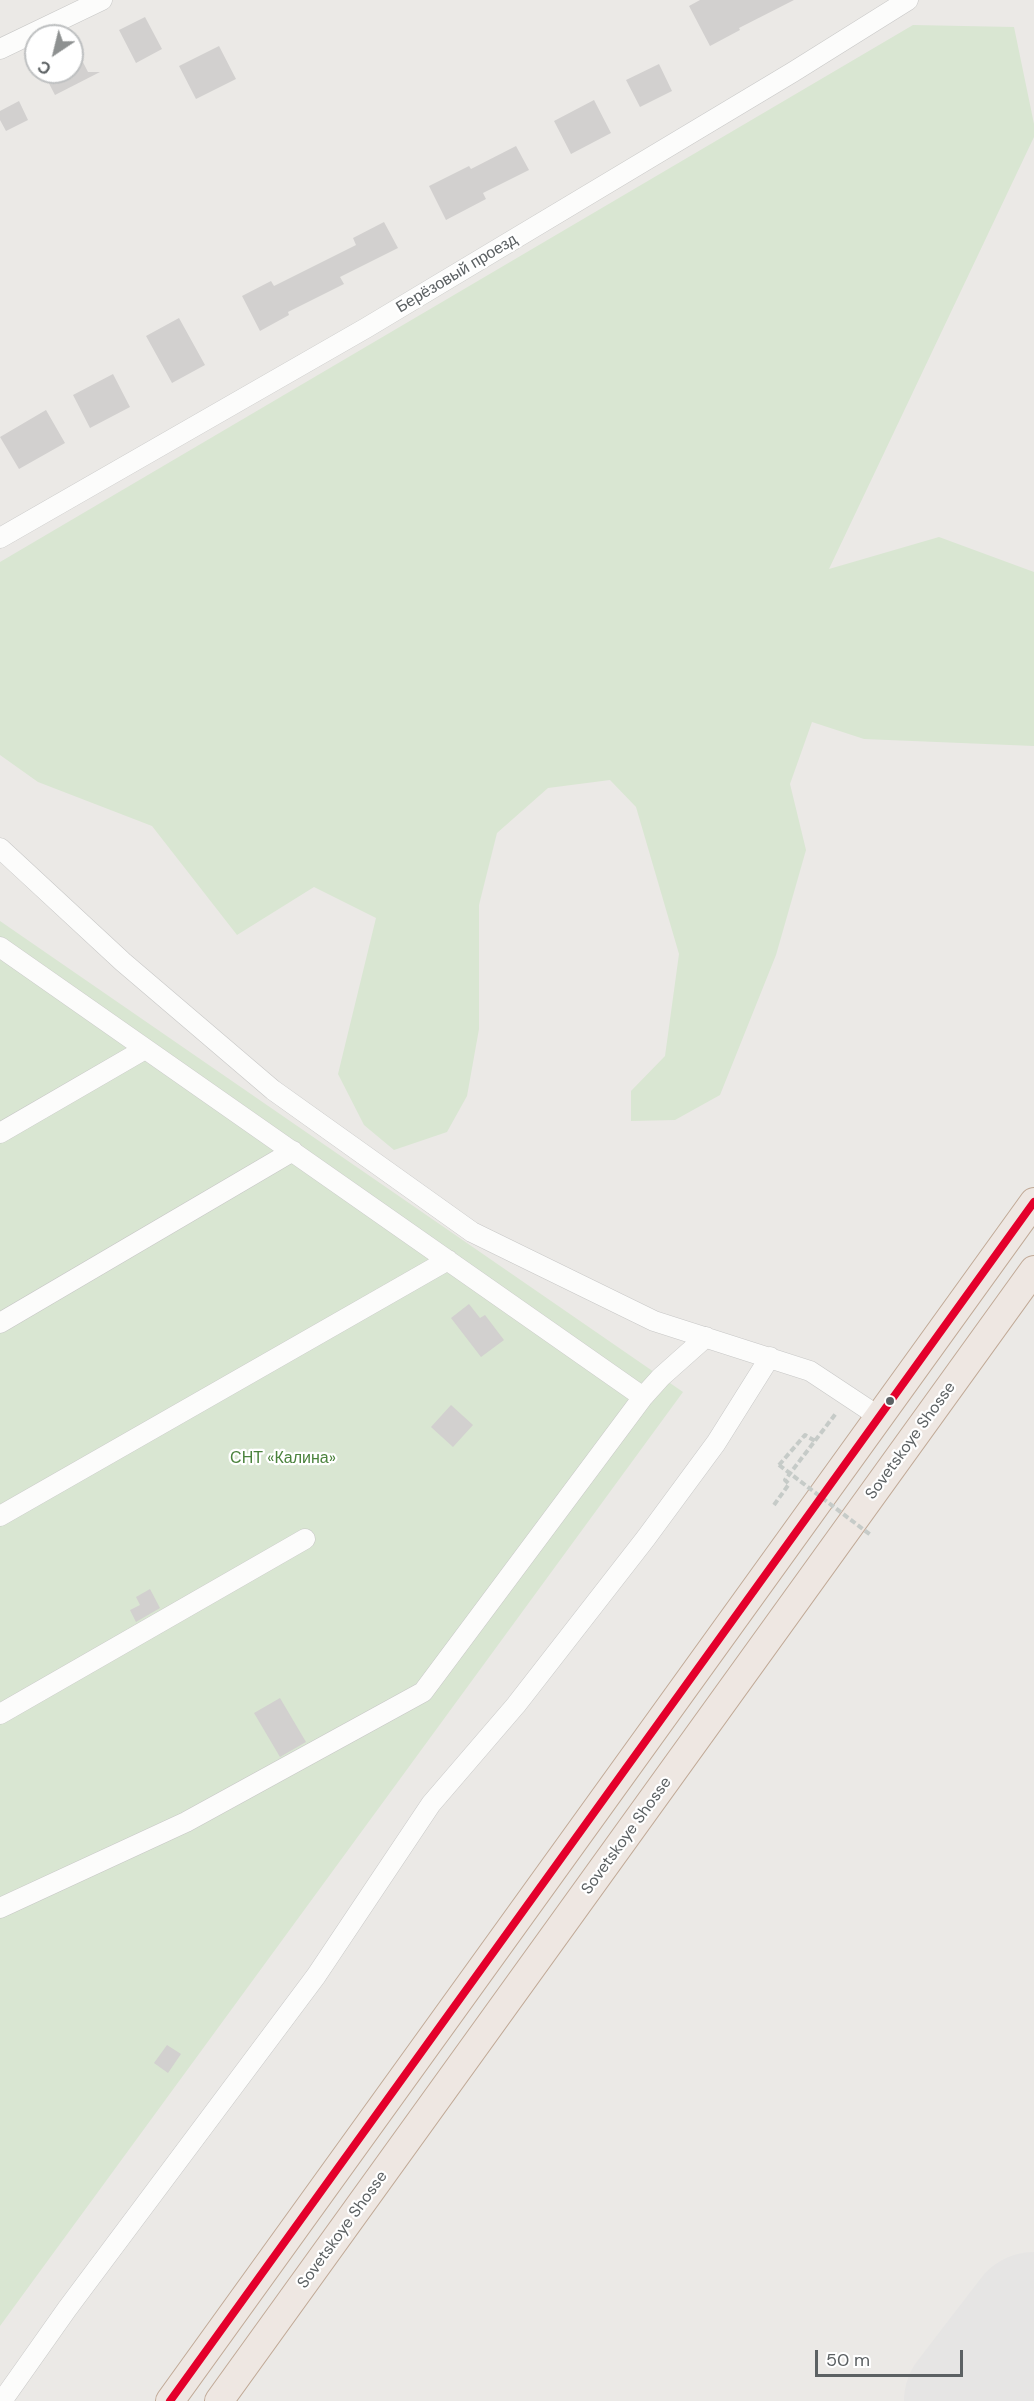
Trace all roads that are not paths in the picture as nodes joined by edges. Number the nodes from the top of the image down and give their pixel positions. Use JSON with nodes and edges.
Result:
{"nodes":[{"id":1,"x":102,"y":0,"type":"edge"},
{"id":2,"x":908,"y":0,"type":"edge"},
{"id":3,"x":3,"y":41,"type":"edge"},
{"id":4,"x":0,"y":538,"type":"edge"},
{"id":5,"x":0,"y":848,"type":"edge"},
{"id":6,"x":0,"y":947,"type":"edge"},
{"id":7,"x":145,"y":1049,"type":"junction"},
{"id":8,"x":0,"y":1133,"type":"edge"},
{"id":9,"x":293,"y":1152,"type":"junction"},
{"id":10,"x":1033,"y":1205,"type":"edge"},
{"id":11,"x":448,"y":1260,"type":"junction"},
{"id":12,"x":1034,"y":1270,"type":"edge"},
{"id":13,"x":0,"y":1323,"type":"edge"},
{"id":14,"x":706,"y":1337,"type":"junction"},
{"id":15,"x":771,"y":1357,"type":"junction"},
{"id":16,"x":644,"y":1397,"type":"junction"},
{"id":17,"x":878,"y":1416,"type":"junction"},
{"id":18,"x":0,"y":1516,"type":"edge"},
{"id":19,"x":305,"y":1539,"type":"dead end"},
{"id":20,"x":0,"y":1714,"type":"edge"},
{"id":21,"x":0,"y":1908,"type":"edge"},
{"id":22,"x":2,"y":2401,"type":"edge"},
{"id":23,"x":170,"y":2401,"type":"edge"},
{"id":24,"x":219,"y":2401,"type":"edge"}],
"edges":[{"from":1,"to":3,"type":"street"},
{"from":2,"to":4,"type":"street","name":"Берёзовый проезд"},
{"from":5,"to":14,"type":"street"},
{"from":6,"to":7,"type":"street"},
{"from":7,"to":8,"type":"street"},
{"from":7,"to":9,"type":"street"},
{"from":9,"to":11,"type":"street"},
{"from":9,"to":13,"type":"street"},
{"from":10,"to":17,"type":"highway"},
{"from":11,"to":16,"type":"street"},
{"from":11,"to":18,"type":"street"},
{"from":12,"to":24,"type":"highway","name":"Sovetskoye Shosse"},
{"from":14,"to":15,"type":"street"},
{"from":14,"to":16,"type":"street"},
{"from":15,"to":17,"type":"street"},
{"from":15,"to":22,"type":"street"},
{"from":16,"to":21,"type":"street"},
{"from":17,"to":23,"type":"highway"},
{"from":19,"to":20,"type":"street"}]}
